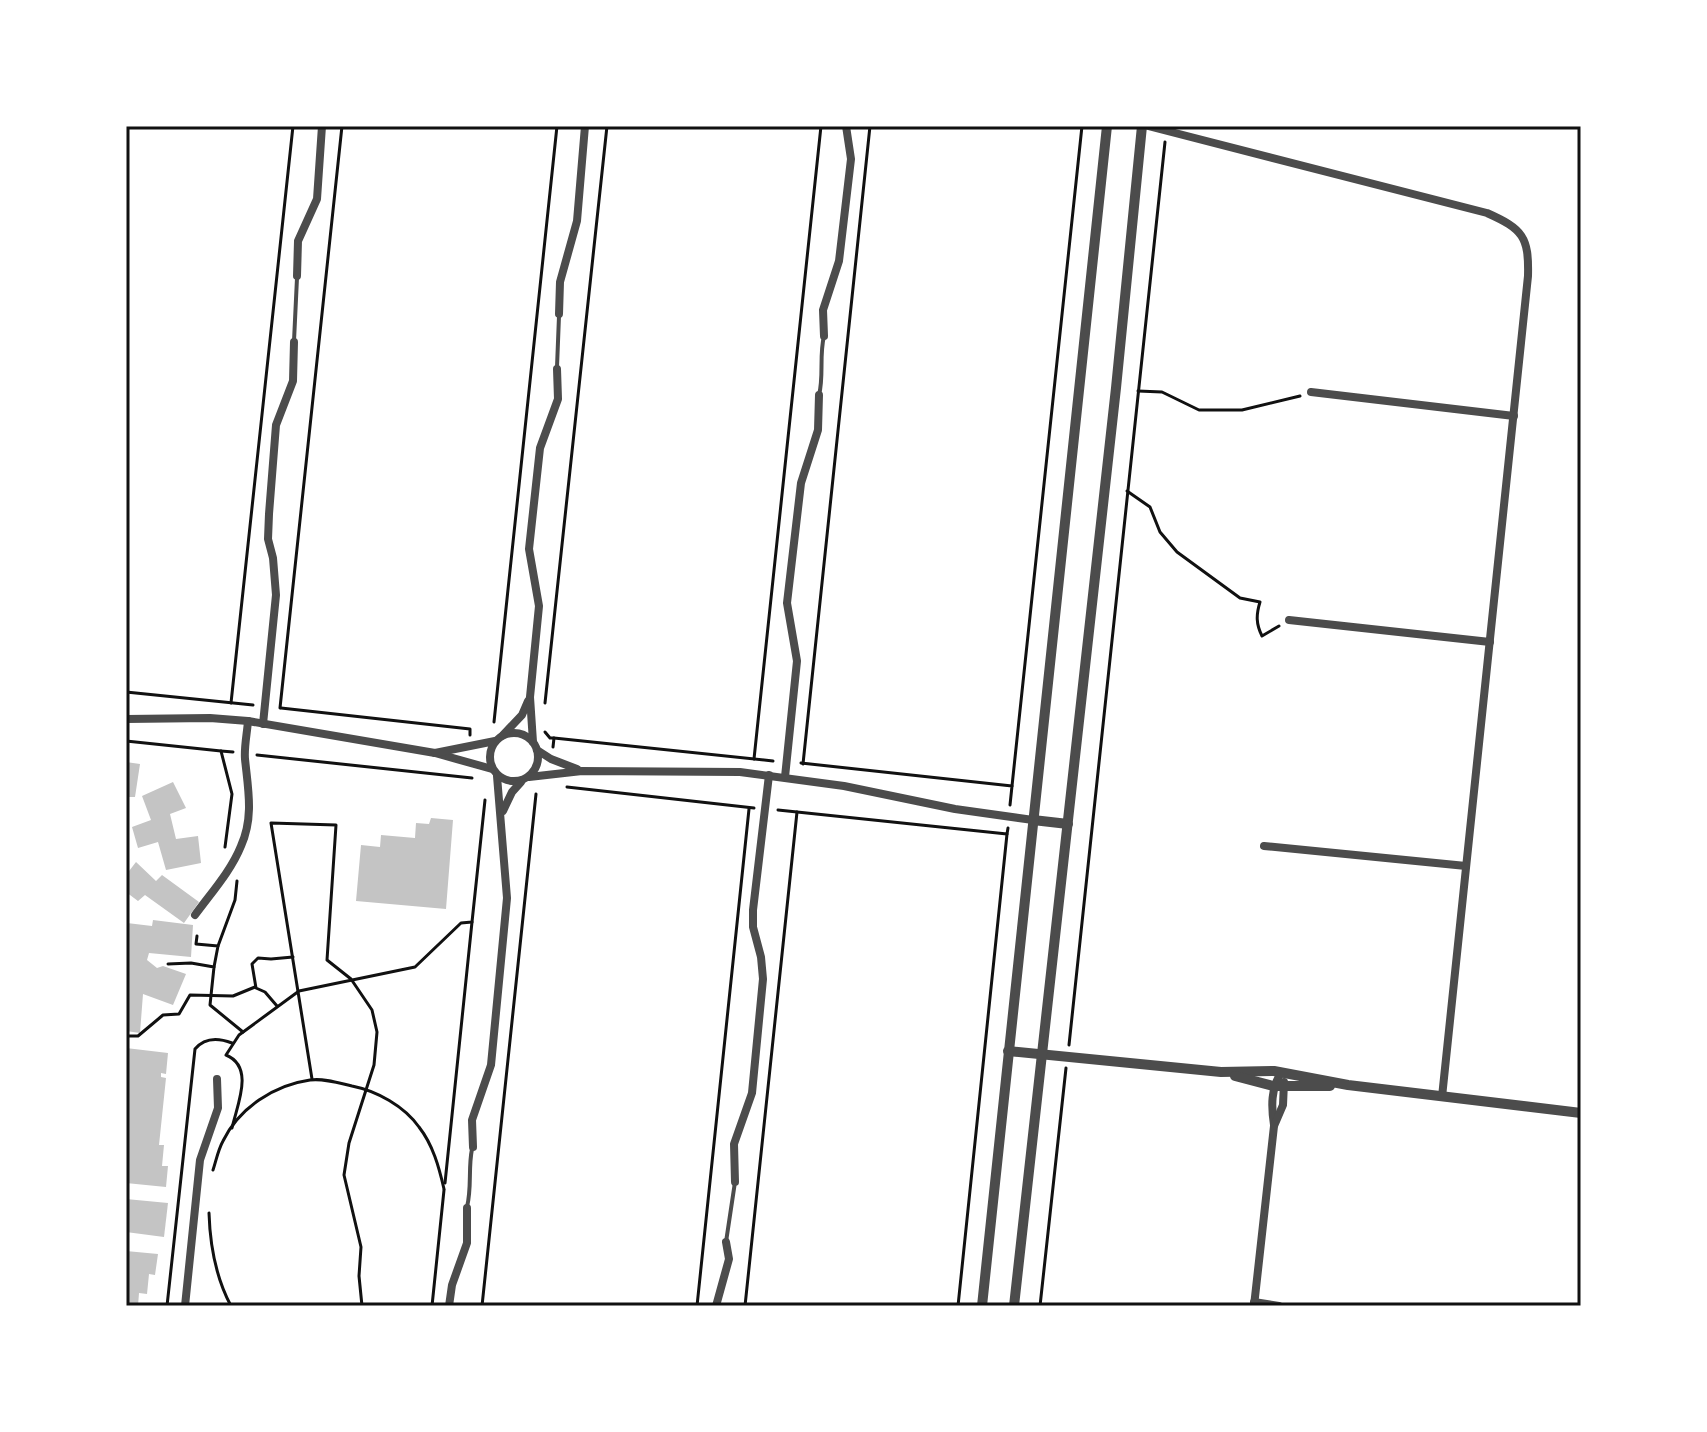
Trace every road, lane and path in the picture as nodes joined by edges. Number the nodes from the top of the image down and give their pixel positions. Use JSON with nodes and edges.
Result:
{"nodes":[{"id":1,"x":293,"y":126,"type":"edge"},
{"id":2,"x":322,"y":126,"type":"edge"},
{"id":3,"x":342,"y":126,"type":"edge"},
{"id":4,"x":557,"y":126,"type":"edge"},
{"id":5,"x":585,"y":126,"type":"edge"},
{"id":6,"x":607,"y":126,"type":"edge"},
{"id":7,"x":821,"y":126,"type":"edge"},
{"id":8,"x":846,"y":126,"type":"edge"},
{"id":9,"x":870,"y":126,"type":"edge"},
{"id":10,"x":1082,"y":126,"type":"edge"},
{"id":11,"x":1107,"y":126,"type":"edge"},
{"id":12,"x":1142,"y":126,"type":"edge"},
{"id":13,"x":1148,"y":126,"type":"edge"},
{"id":14,"x":1166,"y":131,"type":"junction"},
{"id":15,"x":297,"y":276,"type":"joint"},
{"id":16,"x":559,"y":314,"type":"joint"},
{"id":17,"x":824,"y":336,"type":"joint"},
{"id":18,"x":294,"y":342,"type":"joint"},
{"id":19,"x":557,"y":369,"type":"joint"},
{"id":20,"x":1138,"y":391,"type":"junction"},
{"id":21,"x":1311,"y":392,"type":"joint"},
{"id":22,"x":819,"y":395,"type":"joint"},
{"id":23,"x":1514,"y":416,"type":"junction"},
{"id":24,"x":1127,"y":491,"type":"junction"},
{"id":25,"x":1289,"y":620,"type":"joint"},
{"id":26,"x":1490,"y":642,"type":"junction"},
{"id":27,"x":126,"y":692,"type":"edge"},
{"id":28,"x":530,"y":697,"type":"junction"},
{"id":29,"x":231,"y":703,"type":"junction"},
{"id":30,"x":264,"y":706,"type":"junction"},
{"id":31,"x":280,"y":708,"type":"junction"},
{"id":32,"x":544,"y":710,"type":"dead end"},
{"id":33,"x":126,"y":719,"type":"edge"},
{"id":34,"x":248,"y":721,"type":"junction"},
{"id":35,"x":494,"y":722,"type":"dead end"},
{"id":36,"x":263,"y":724,"type":"junction"},
{"id":37,"x":499,"y":738,"type":"junction"},
{"id":38,"x":554,"y":738,"type":"dead end"},
{"id":39,"x":126,"y":741,"type":"edge"},
{"id":40,"x":470,"y":746,"type":"junction"},
{"id":41,"x":535,"y":746,"type":"junction"},
{"id":42,"x":221,"y":751,"type":"junction"},
{"id":43,"x":245,"y":753,"type":"junction"},
{"id":44,"x":435,"y":753,"type":"junction"},
{"id":45,"x":754,"y":759,"type":"junction"},
{"id":46,"x":787,"y":762,"type":"junction"},
{"id":47,"x":803,"y":764,"type":"dead end"},
{"id":48,"x":582,"y":771,"type":"junction"},
{"id":49,"x":495,"y":772,"type":"junction"},
{"id":50,"x":769,"y":775,"type":"junction"},
{"id":51,"x":785,"y":777,"type":"junction"},
{"id":52,"x":525,"y":779,"type":"junction"},
{"id":53,"x":482,"y":780,"type":"dead end"},
{"id":54,"x":1012,"y":786,"type":"dead end"},
{"id":55,"x":486,"y":787,"type":"dead end"},
{"id":56,"x":536,"y":794,"type":"dead end"},
{"id":57,"x":749,"y":807,"type":"dead end"},
{"id":58,"x":797,"y":812,"type":"dead end"},
{"id":59,"x":501,"y":815,"type":"junction"},
{"id":60,"x":1033,"y":820,"type":"junction"},
{"id":61,"x":1068,"y":824,"type":"junction"},
{"id":62,"x":1007,"y":834,"type":"dead end"},
{"id":63,"x":1264,"y":846,"type":"dead end"},
{"id":64,"x":1466,"y":866,"type":"junction"},
{"id":65,"x":228,"y":869,"type":"junction"},
{"id":66,"x":195,"y":915,"type":"dead end"},
{"id":67,"x":472,"y":922,"type":"junction"},
{"id":68,"x":197,"y":936,"type":"dead end"},
{"id":69,"x":218,"y":946,"type":"junction"},
{"id":70,"x":293,"y":957,"type":"junction"},
{"id":71,"x":168,"y":964,"type":"dead end"},
{"id":72,"x":214,"y":967,"type":"junction"},
{"id":73,"x":351,"y":979,"type":"junction"},
{"id":74,"x":255,"y":987,"type":"junction"},
{"id":75,"x":299,"y":991,"type":"junction"},
{"id":76,"x":210,"y":996,"type":"junction"},
{"id":77,"x":277,"y":1006,"type":"junction"},
{"id":78,"x":243,"y":1032,"type":"junction"},
{"id":79,"x":126,"y":1036,"type":"edge"},
{"id":80,"x":232,"y":1043,"type":"junction"},
{"id":81,"x":1008,"y":1051,"type":"junction"},
{"id":82,"x":1041,"y":1053,"type":"junction"},
{"id":83,"x":1067,"y":1055,"type":"junction"},
{"id":84,"x":1221,"y":1072,"type":"junction"},
{"id":85,"x":1281,"y":1072,"type":"junction"},
{"id":86,"x":217,"y":1079,"type":"dead end"},
{"id":87,"x":312,"y":1079,"type":"junction"},
{"id":88,"x":1348,"y":1085,"type":"junction"},
{"id":89,"x":1273,"y":1086,"type":"junction"},
{"id":90,"x":1285,"y":1087,"type":"junction"},
{"id":91,"x":366,"y":1089,"type":"junction"},
{"id":92,"x":1442,"y":1097,"type":"junction"},
{"id":93,"x":1581,"y":1113,"type":"edge"},
{"id":94,"x":1274,"y":1126,"type":"junction"},
{"id":95,"x":232,"y":1128,"type":"junction"},
{"id":96,"x":473,"y":1147,"type":"joint"},
{"id":97,"x":212,"y":1176,"type":"dead end"},
{"id":98,"x":735,"y":1182,"type":"joint"},
{"id":99,"x":444,"y":1189,"type":"junction"},
{"id":100,"x":208,"y":1203,"type":"dead end"},
{"id":101,"x":467,"y":1208,"type":"joint"},
{"id":102,"x":726,"y":1242,"type":"joint"},
{"id":103,"x":1254,"y":1304,"type":"edge"},
{"id":104,"x":230,"y":1305,"type":"edge"},
{"id":105,"x":167,"y":1306,"type":"edge"},
{"id":106,"x":185,"y":1306,"type":"edge"},
{"id":107,"x":362,"y":1306,"type":"edge"},
{"id":108,"x":432,"y":1306,"type":"edge"},
{"id":109,"x":449,"y":1306,"type":"edge"},
{"id":110,"x":482,"y":1306,"type":"edge"},
{"id":111,"x":697,"y":1306,"type":"edge"},
{"id":112,"x":716,"y":1306,"type":"edge"},
{"id":113,"x":745,"y":1306,"type":"edge"},
{"id":114,"x":958,"y":1306,"type":"edge"},
{"id":115,"x":982,"y":1306,"type":"edge"},
{"id":116,"x":1014,"y":1306,"type":"edge"},
{"id":117,"x":1040,"y":1306,"type":"edge"},
{"id":118,"x":1279,"y":1306,"type":"edge"}],
"edges":[{"from":1,"to":29,"type":"path"},
{"from":2,"to":15,"type":"street"},
{"from":3,"to":31,"type":"path"},
{"from":4,"to":35,"type":"path"},
{"from":5,"to":16,"type":"street"},
{"from":6,"to":32,"type":"path"},
{"from":7,"to":45,"type":"path"},
{"from":8,"to":17,"type":"street"},
{"from":9,"to":47,"type":"path"},
{"from":10,"to":54,"type":"path"},
{"from":11,"to":60,"type":"street"},
{"from":12,"to":61,"type":"street"},
{"from":13,"to":14,"type":"street"},
{"from":14,"to":20,"type":"path"},
{"from":14,"to":23,"type":"street"},
{"from":15,"to":18,"type":"lane"},
{"from":16,"to":19,"type":"lane"},
{"from":17,"to":22,"type":"lane"},
{"from":18,"to":30,"type":"street"},
{"from":19,"to":28,"type":"street"},
{"from":20,"to":21,"type":"path"},
{"from":20,"to":24,"type":"path"},
{"from":21,"to":23,"type":"street"},
{"from":22,"to":46,"type":"street"},
{"from":23,"to":26,"type":"street"},
{"from":24,"to":25,"type":"path"},
{"from":24,"to":83,"type":"path"},
{"from":25,"to":26,"type":"street"},
{"from":26,"to":64,"type":"street"},
{"from":27,"to":29,"type":"path"},
{"from":28,"to":37,"type":"street"},
{"from":28,"to":41,"type":"street"},
{"from":29,"to":30,"type":"path"},
{"from":30,"to":31,"type":"path"},
{"from":30,"to":36,"type":"street"},
{"from":31,"to":40,"type":"path"},
{"from":33,"to":34,"type":"street"},
{"from":34,"to":36,"type":"street"},
{"from":34,"to":43,"type":"street"},
{"from":36,"to":44,"type":"street"},
{"from":37,"to":40,"type":"street"},
{"from":37,"to":41,"type":"street"},
{"from":37,"to":49,"type":"street"},
{"from":38,"to":45,"type":"path"},
{"from":39,"to":42,"type":"path"},
{"from":40,"to":44,"type":"street"},
{"from":41,"to":48,"type":"street"},
{"from":41,"to":52,"type":"street"},
{"from":42,"to":43,"type":"path"},
{"from":42,"to":65,"type":"path"},
{"from":43,"to":53,"type":"path"},
{"from":43,"to":65,"type":"street"},
{"from":44,"to":49,"type":"street"},
{"from":45,"to":46,"type":"path"},
{"from":46,"to":51,"type":"street"},
{"from":48,"to":50,"type":"street"},
{"from":48,"to":52,"type":"street"},
{"from":49,"to":52,"type":"street"},
{"from":49,"to":59,"type":"street"},
{"from":50,"to":51,"type":"street"},
{"from":50,"to":98,"type":"street"},
{"from":51,"to":60,"type":"street"},
{"from":52,"to":59,"type":"street"},
{"from":55,"to":67,"type":"path"},
{"from":56,"to":110,"type":"path"},
{"from":57,"to":111,"type":"path"},
{"from":58,"to":113,"type":"path"},
{"from":59,"to":96,"type":"street"},
{"from":60,"to":61,"type":"street"},
{"from":60,"to":81,"type":"street"},
{"from":61,"to":82,"type":"street"},
{"from":62,"to":114,"type":"path"},
{"from":63,"to":64,"type":"street"},
{"from":64,"to":92,"type":"street"},
{"from":65,"to":66,"type":"street"},
{"from":65,"to":69,"type":"path"},
{"from":67,"to":73,"type":"path"},
{"from":67,"to":99,"type":"path"},
{"from":68,"to":69,"type":"path"},
{"from":69,"to":72,"type":"path"},
{"from":70,"to":73,"type":"path"},
{"from":70,"to":74,"type":"path"},
{"from":70,"to":75,"type":"path"},
{"from":71,"to":72,"type":"path"},
{"from":72,"to":76,"type":"path"},
{"from":73,"to":75,"type":"path"},
{"from":73,"to":91,"type":"path"},
{"from":74,"to":76,"type":"path"},
{"from":74,"to":77,"type":"path"},
{"from":75,"to":77,"type":"path"},
{"from":75,"to":87,"type":"path"},
{"from":76,"to":78,"type":"path"},
{"from":76,"to":79,"type":"path"},
{"from":77,"to":78,"type":"path"},
{"from":78,"to":80,"type":"path"},
{"from":80,"to":95,"type":"path"},
{"from":80,"to":105,"type":"path"},
{"from":81,"to":82,"type":"street"},
{"from":81,"to":115,"type":"street"},
{"from":82,"to":83,"type":"street"},
{"from":82,"to":116,"type":"street"},
{"from":83,"to":84,"type":"street"},
{"from":83,"to":117,"type":"path"},
{"from":84,"to":85,"type":"street"},
{"from":84,"to":89,"type":"street"},
{"from":85,"to":88,"type":"street"},
{"from":85,"to":89,"type":"street"},
{"from":85,"to":90,"type":"street"},
{"from":86,"to":106,"type":"street"},
{"from":87,"to":91,"type":"path"},
{"from":87,"to":95,"type":"path"},
{"from":88,"to":90,"type":"street"},
{"from":88,"to":92,"type":"street"},
{"from":89,"to":90,"type":"street"},
{"from":89,"to":94,"type":"street"},
{"from":90,"to":94,"type":"street"},
{"from":91,"to":99,"type":"path"},
{"from":91,"to":107,"type":"path"},
{"from":92,"to":93,"type":"street"},
{"from":94,"to":103,"type":"street"},
{"from":95,"to":97,"type":"path"},
{"from":96,"to":101,"type":"lane"},
{"from":98,"to":102,"type":"lane"},
{"from":99,"to":108,"type":"path"},
{"from":100,"to":104,"type":"path"},
{"from":101,"to":109,"type":"street"},
{"from":102,"to":112,"type":"street"},
{"from":103,"to":118,"type":"street"}]}
